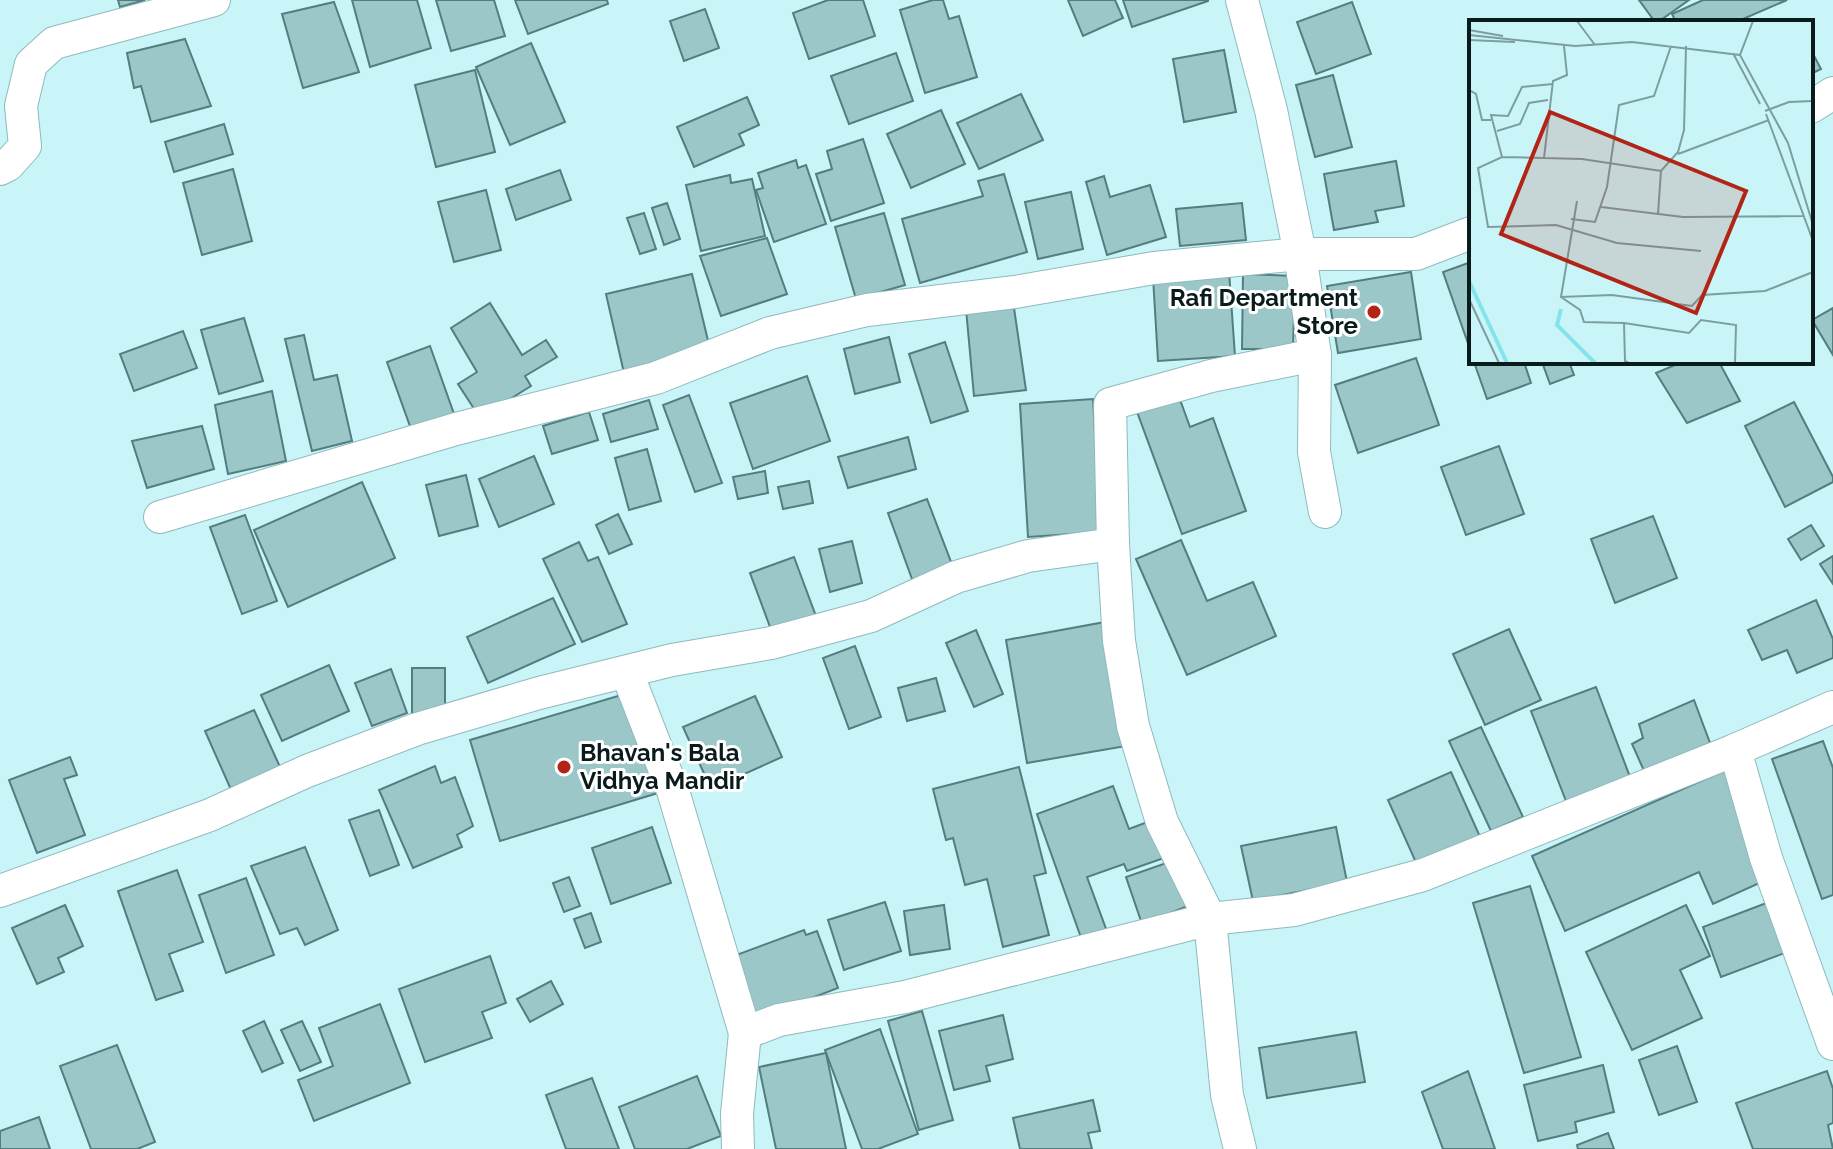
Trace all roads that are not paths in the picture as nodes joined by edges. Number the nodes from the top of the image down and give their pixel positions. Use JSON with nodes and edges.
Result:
{"nodes":[{"id":1,"x":214,"y":0,"type":"edge"},
{"id":2,"x":1242,"y":0,"type":"edge"},
{"id":3,"x":1833,"y":93,"type":"edge"},
{"id":4,"x":1813,"y":106,"type":"edge"},
{"id":5,"x":0,"y":169,"type":"edge"},
{"id":6,"x":1469,"y":234,"type":"edge"},
{"id":7,"x":1300,"y":254,"type":"junction"},
{"id":8,"x":1315,"y":355,"type":"junction"},
{"id":9,"x":1325,"y":512,"type":"dead end"},
{"id":10,"x":160,"y":517,"type":"dead end"},
{"id":11,"x":1113,"y":544,"type":"junction"},
{"id":12,"x":627,"y":673,"type":"junction"},
{"id":13,"x":1833,"y":707,"type":"edge"},
{"id":14,"x":1735,"y":750,"type":"junction"},
{"id":15,"x":0,"y":891,"type":"edge"},
{"id":16,"x":1210,"y":919,"type":"junction"},
{"id":17,"x":745,"y":1033,"type":"junction"},
{"id":18,"x":1833,"y":1044,"type":"edge"},
{"id":19,"x":738,"y":1149,"type":"edge"},
{"id":20,"x":1240,"y":1149,"type":"edge"}],
"edges":[{"from":1,"to":5,"type":"street"},
{"from":2,"to":7,"type":"street"},
{"from":3,"to":4,"type":"street"},
{"from":6,"to":7,"type":"street"},
{"from":7,"to":8,"type":"street"},
{"from":7,"to":10,"type":"street"},
{"from":8,"to":9,"type":"street"},
{"from":8,"to":11,"type":"street"},
{"from":11,"to":12,"type":"street"},
{"from":11,"to":16,"type":"street"},
{"from":12,"to":15,"type":"street"},
{"from":12,"to":17,"type":"street"},
{"from":13,"to":14,"type":"street"},
{"from":14,"to":16,"type":"street"},
{"from":14,"to":18,"type":"street"},
{"from":16,"to":17,"type":"street"},
{"from":16,"to":20,"type":"street"},
{"from":17,"to":19,"type":"street"}]}
